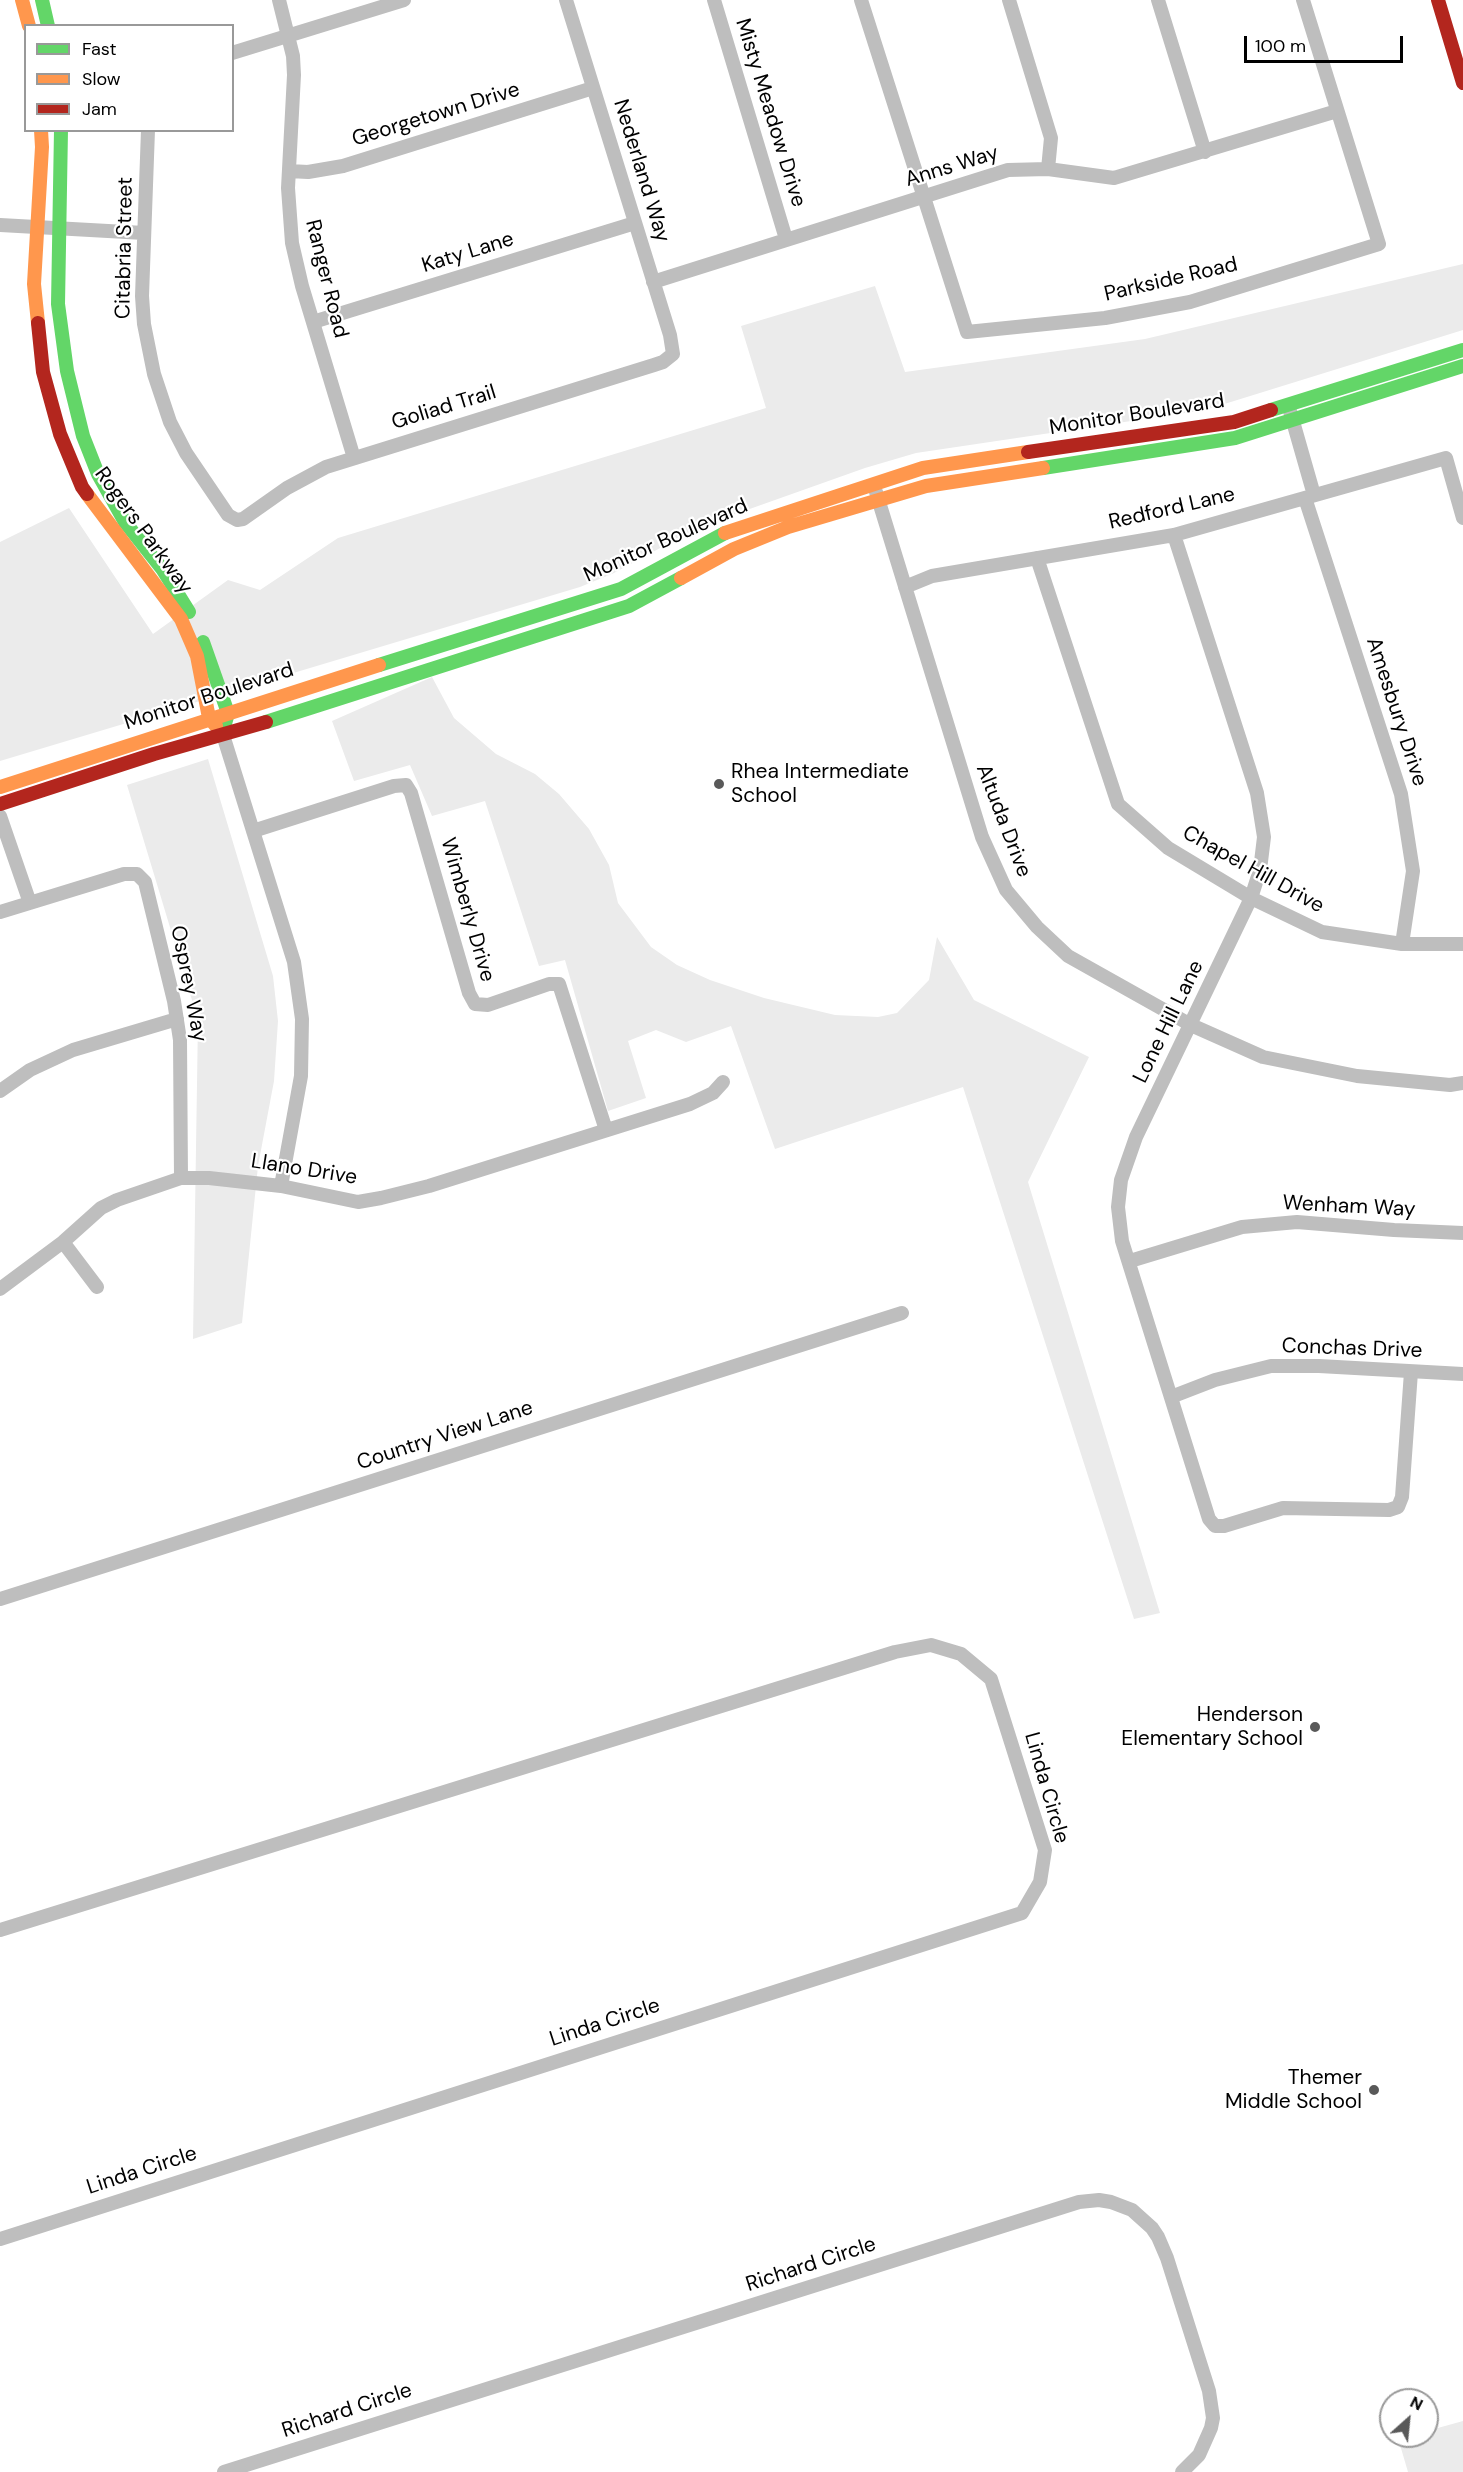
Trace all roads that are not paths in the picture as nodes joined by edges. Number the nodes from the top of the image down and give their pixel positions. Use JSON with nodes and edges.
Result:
{"nodes":[{"id":1,"x":22,"y":0,"type":"edge"},
{"id":2,"x":42,"y":0,"type":"edge"},
{"id":3,"x":279,"y":0,"type":"edge"},
{"id":4,"x":404,"y":0,"type":"edge"},
{"id":5,"x":566,"y":0,"type":"edge"},
{"id":6,"x":714,"y":0,"type":"edge"},
{"id":7,"x":861,"y":0,"type":"edge"},
{"id":8,"x":1009,"y":0,"type":"edge"},
{"id":9,"x":1158,"y":0,"type":"edge"},
{"id":10,"x":1303,"y":0,"type":"edge"},
{"id":11,"x":1438,"y":0,"type":"edge"},
{"id":12,"x":28,"y":24,"type":"edge"},
{"id":13,"x":48,"y":24,"type":"edge"},
{"id":14,"x":289,"y":36,"type":"junction"},
{"id":15,"x":234,"y":52,"type":"edge"},
{"id":16,"x":1463,"y":81,"type":"edge"},
{"id":17,"x":593,"y":88,"type":"junction"},
{"id":18,"x":1337,"y":111,"type":"junction"},
{"id":19,"x":40,"y":132,"type":"edge"},
{"id":20,"x":61,"y":132,"type":"edge"},
{"id":21,"x":148,"y":132,"type":"edge"},
{"id":22,"x":1205,"y":152,"type":"junction"},
{"id":23,"x":1048,"y":169,"type":"junction"},
{"id":24,"x":289,"y":171,"type":"junction"},
{"id":25,"x":923,"y":198,"type":"junction"},
{"id":26,"x":635,"y":223,"type":"junction"},
{"id":27,"x":0,"y":225,"type":"edge"},
{"id":28,"x":38,"y":228,"type":"junction"},
{"id":29,"x":60,"y":230,"type":"junction"},
{"id":30,"x":144,"y":233,"type":"junction"},
{"id":31,"x":786,"y":239,"type":"junction"},
{"id":32,"x":653,"y":282,"type":"junction"},
{"id":33,"x":313,"y":322,"type":"junction"},
{"id":34,"x":1463,"y":350,"type":"edge"},
{"id":35,"x":673,"y":354,"type":"joint"},
{"id":36,"x":1463,"y":366,"type":"edge"},
{"id":37,"x":1288,"y":405,"type":"junction"},
{"id":38,"x":1292,"y":420,"type":"junction"},
{"id":39,"x":354,"y":458,"type":"junction"},
{"id":40,"x":873,"y":484,"type":"junction"},
{"id":41,"x":1310,"y":496,"type":"junction"},
{"id":42,"x":878,"y":500,"type":"junction"},
{"id":43,"x":1463,"y":518,"type":"edge"},
{"id":44,"x":237,"y":520,"type":"joint"},
{"id":45,"x":1174,"y":535,"type":"junction"},
{"id":46,"x":1036,"y":558,"type":"junction"},
{"id":47,"x":905,"y":587,"type":"junction"},
{"id":48,"x":228,"y":712,"type":"junction"},
{"id":49,"x":209,"y":718,"type":"junction"},
{"id":50,"x":223,"y":735,"type":"junction"},
{"id":51,"x":0,"y":787,"type":"edge"},
{"id":52,"x":0,"y":804,"type":"edge"},
{"id":53,"x":0,"y":816,"type":"edge"},
{"id":54,"x":253,"y":831,"type":"junction"},
{"id":55,"x":1251,"y":898,"type":"junction"},
{"id":56,"x":30,"y":903,"type":"junction"},
{"id":57,"x":0,"y":912,"type":"edge"},
{"id":58,"x":1401,"y":944,"type":"junction"},
{"id":59,"x":1463,"y":944,"type":"edge"},
{"id":60,"x":177,"y":1019,"type":"junction"},
{"id":61,"x":1191,"y":1025,"type":"junction"},
{"id":62,"x":723,"y":1082,"type":"dead end"},
{"id":63,"x":1463,"y":1083,"type":"edge"},
{"id":64,"x":0,"y":1090,"type":"edge"},
{"id":65,"x":606,"y":1130,"type":"junction"},
{"id":66,"x":181,"y":1178,"type":"junction"},
{"id":67,"x":281,"y":1186,"type":"junction"},
{"id":68,"x":1463,"y":1233,"type":"edge"},
{"id":69,"x":63,"y":1242,"type":"junction"},
{"id":70,"x":1130,"y":1261,"type":"junction"},
{"id":71,"x":97,"y":1287,"type":"dead end"},
{"id":72,"x":0,"y":1289,"type":"edge"},
{"id":73,"x":902,"y":1313,"type":"dead end"},
{"id":74,"x":1411,"y":1372,"type":"junction"},
{"id":75,"x":1463,"y":1374,"type":"edge"},
{"id":76,"x":1171,"y":1396,"type":"junction"},
{"id":77,"x":0,"y":1599,"type":"edge"},
{"id":78,"x":0,"y":1930,"type":"edge"},
{"id":79,"x":0,"y":2239,"type":"edge"},
{"id":80,"x":224,"y":2472,"type":"edge"},
{"id":81,"x":1182,"y":2472,"type":"edge"}],
"edges":[{"from":1,"to":12,"type":"street"},
{"from":2,"to":13,"type":"street"},
{"from":3,"to":14,"type":"street","name":"Ranger Road"},
{"from":4,"to":14,"type":"street"},
{"from":5,"to":17,"type":"street","name":"Nederland Way"},
{"from":6,"to":31,"type":"street","name":"Misty Meadow Drive"},
{"from":7,"to":25,"type":"street"},
{"from":8,"to":23,"type":"street"},
{"from":9,"to":22,"type":"street"},
{"from":10,"to":18,"type":"street"},
{"from":11,"to":16,"type":"street"},
{"from":14,"to":15,"type":"street"},
{"from":14,"to":24,"type":"street","name":"Ranger Road"},
{"from":17,"to":24,"type":"street","name":"Georgetown Drive"},
{"from":17,"to":26,"type":"street","name":"Nederland Way"},
{"from":18,"to":22,"type":"street","name":"Anns Way"},
{"from":18,"to":25,"type":"street","name":"Parkside Road"},
{"from":19,"to":28,"type":"street","name":"Rogers Parkway"},
{"from":20,"to":29,"type":"street","name":"Rogers Parkway"},
{"from":21,"to":30,"type":"street","name":"Citabria Street"},
{"from":22,"to":23,"type":"street","name":"Anns Way"},
{"from":23,"to":25,"type":"street","name":"Anns Way"},
{"from":24,"to":33,"type":"street","name":"Ranger Road"},
{"from":25,"to":31,"type":"street","name":"Anns Way"},
{"from":26,"to":32,"type":"street","name":"Nederland Way"},
{"from":26,"to":33,"type":"street","name":"Katy Lane"},
{"from":27,"to":28,"type":"street"},
{"from":28,"to":29,"type":"street"},
{"from":28,"to":49,"type":"street","name":"Rogers Parkway"},
{"from":29,"to":30,"type":"street"},
{"from":29,"to":48,"type":"street","name":"Rogers Parkway"},
{"from":30,"to":44,"type":"street","name":"Citabria Street"},
{"from":31,"to":32,"type":"street","name":"Anns Way"},
{"from":32,"to":35,"type":"street","name":"Nederland Way"},
{"from":33,"to":39,"type":"street","name":"Ranger Road"},
{"from":34,"to":37,"type":"street","name":"Monitor Boulevard"},
{"from":35,"to":39,"type":"street","name":"Goliad Trail"},
{"from":36,"to":38,"type":"street","name":"Monitor Boulevard"},
{"from":37,"to":38,"type":"street","name":"Amesbury Drive"},
{"from":37,"to":40,"type":"street","name":"Monitor Boulevard"},
{"from":38,"to":41,"type":"street","name":"Amesbury Drive"},
{"from":38,"to":42,"type":"street","name":"Monitor Boulevard"},
{"from":39,"to":44,"type":"street","name":"Goliad Trail"},
{"from":40,"to":42,"type":"street","name":"Altuda Drive"},
{"from":40,"to":48,"type":"street","name":"Monitor Boulevard"},
{"from":41,"to":43,"type":"street","name":"Redford Lane"},
{"from":41,"to":45,"type":"street","name":"Redford Lane"},
{"from":41,"to":58,"type":"street","name":"Amesbury Drive"},
{"from":42,"to":47,"type":"street","name":"Altuda Drive"},
{"from":42,"to":50,"type":"street","name":"Monitor Boulevard"},
{"from":45,"to":46,"type":"street","name":"Redford Lane"},
{"from":45,"to":55,"type":"street","name":"Lone Hill Lane"},
{"from":46,"to":47,"type":"street","name":"Redford Lane"},
{"from":46,"to":55,"type":"street","name":"Chapel Hill Drive"},
{"from":47,"to":61,"type":"street","name":"Altuda Drive"},
{"from":48,"to":49,"type":"street","name":"Monitor Boulevard"},
{"from":48,"to":50,"type":"street","name":"Rogers Parkway"},
{"from":49,"to":50,"type":"street","name":"Rogers Parkway"},
{"from":49,"to":51,"type":"street","name":"Monitor Boulevard"},
{"from":50,"to":52,"type":"street","name":"Monitor Boulevard"},
{"from":50,"to":54,"type":"street","name":"Rogers Parkway"},
{"from":53,"to":56,"type":"street"},
{"from":54,"to":65,"type":"street","name":"Wimberly Drive"},
{"from":54,"to":67,"type":"street","name":"Rogers Parkway"},
{"from":55,"to":58,"type":"street","name":"Chapel Hill Drive"},
{"from":55,"to":61,"type":"street","name":"Lone Hill Lane"},
{"from":56,"to":57,"type":"street"},
{"from":56,"to":60,"type":"street","name":"Osprey Way"},
{"from":58,"to":59,"type":"street","name":"Chapel Hill Drive"},
{"from":60,"to":64,"type":"street"},
{"from":60,"to":66,"type":"street","name":"Osprey Way"},
{"from":61,"to":63,"type":"street","name":"Altuda Drive"},
{"from":61,"to":70,"type":"street","name":"Lone Hill Lane"},
{"from":62,"to":65,"type":"street","name":"Llano Drive"},
{"from":65,"to":67,"type":"street","name":"Llano Drive"},
{"from":66,"to":67,"type":"street","name":"Llano Drive"},
{"from":66,"to":69,"type":"street","name":"Llano Drive"},
{"from":68,"to":70,"type":"street","name":"Wenham Way"},
{"from":69,"to":71,"type":"street"},
{"from":69,"to":72,"type":"street","name":"Llano Drive"},
{"from":70,"to":76,"type":"street","name":"Lone Hill Lane"},
{"from":73,"to":77,"type":"street","name":"Country View Lane"},
{"from":74,"to":75,"type":"street","name":"Conchas Drive"},
{"from":74,"to":76,"type":"street","name":"Conchas Drive"},
{"from":74,"to":76,"type":"street","name":"Lone Hill Lane"},
{"from":78,"to":79,"type":"street","name":"Linda Circle"},
{"from":80,"to":81,"type":"street","name":"Richard Circle"}]}
